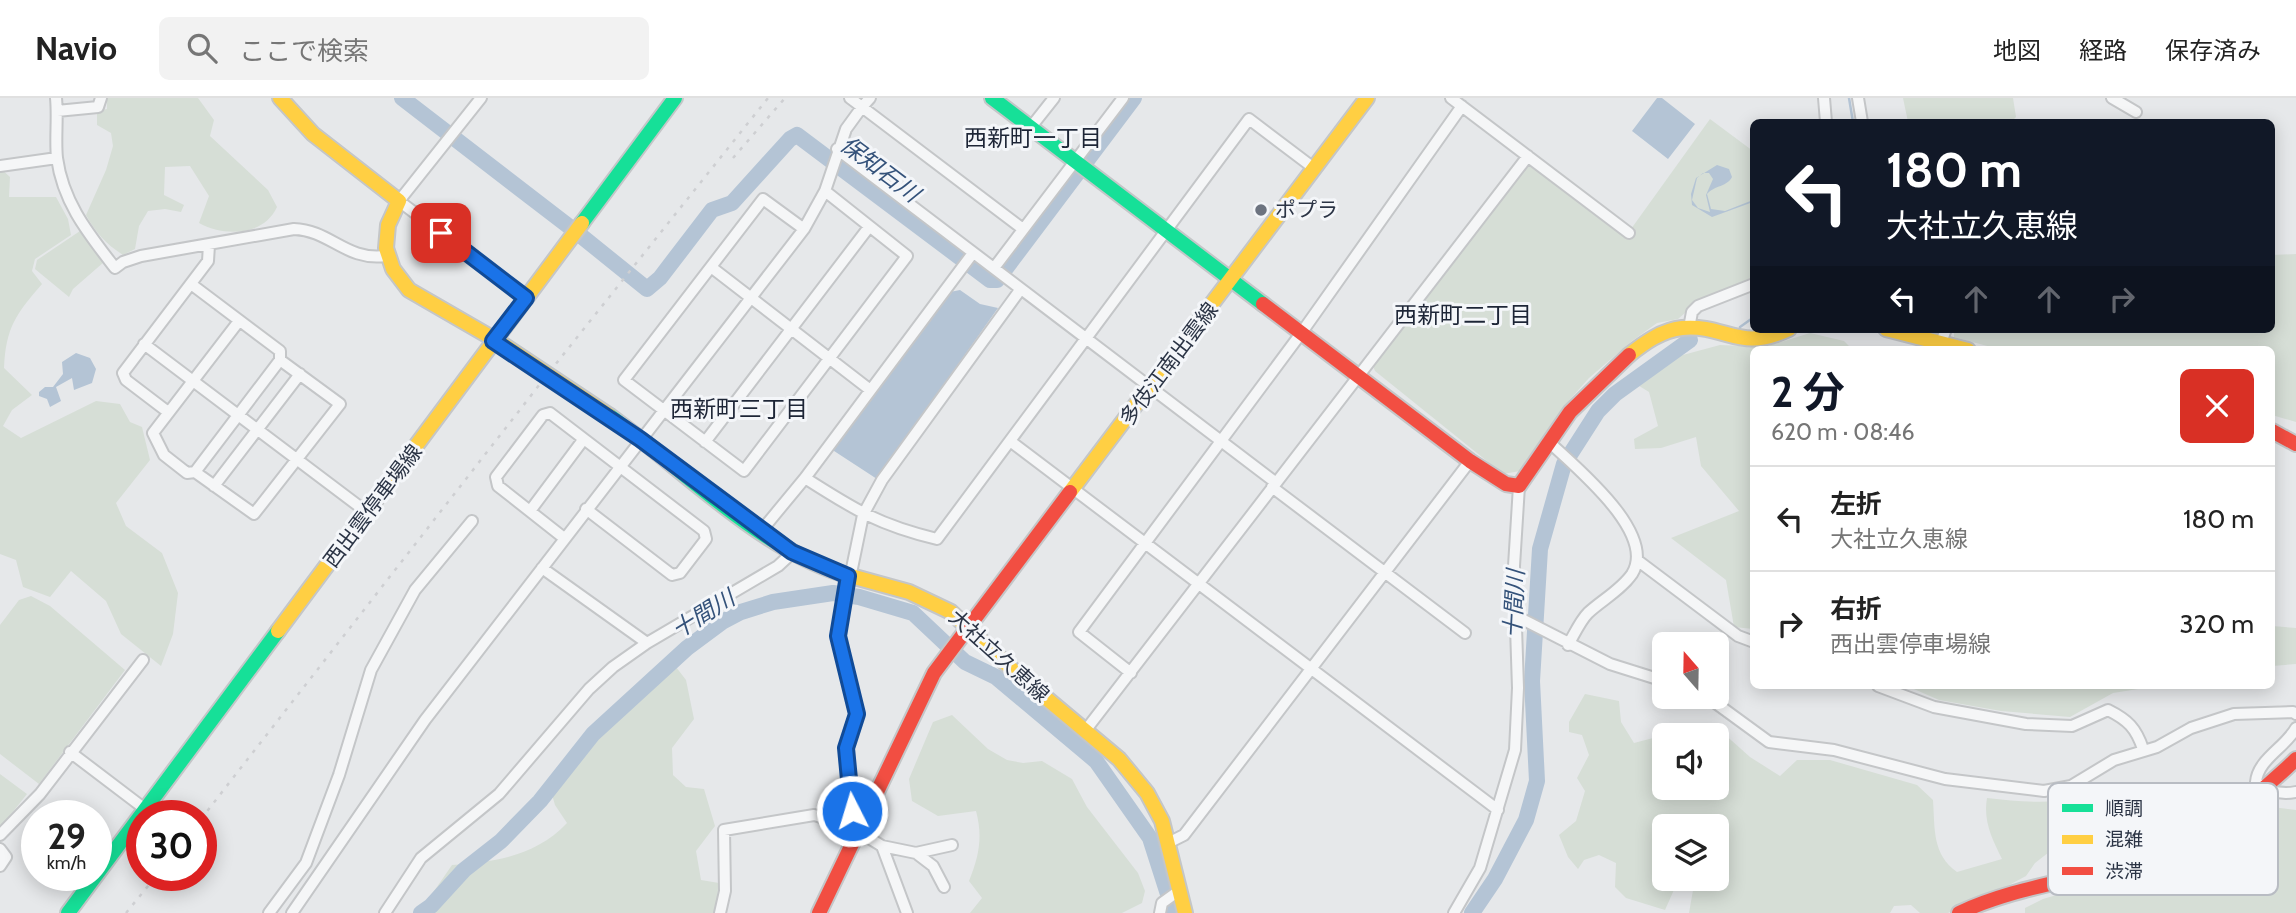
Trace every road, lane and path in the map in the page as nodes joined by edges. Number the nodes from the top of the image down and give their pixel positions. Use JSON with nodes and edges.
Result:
{"nodes":[{"id":1,"x":56,"y":98,"type":"edge"},
{"id":2,"x":101,"y":98,"type":"edge"},
{"id":3,"x":280,"y":98,"type":"edge"},
{"id":4,"x":481,"y":98,"type":"edge"},
{"id":5,"x":676,"y":98,"type":"edge"},
{"id":6,"x":849,"y":98,"type":"edge"},
{"id":7,"x":992,"y":98,"type":"edge"},
{"id":8,"x":1054,"y":98,"type":"edge"},
{"id":9,"x":1123,"y":98,"type":"edge"},
{"id":10,"x":1367,"y":98,"type":"edge"},
{"id":11,"x":1451,"y":98,"type":"edge"},
{"id":12,"x":1824,"y":98,"type":"edge"},
{"id":13,"x":1858,"y":98,"type":"edge"},
{"id":14,"x":2112,"y":98,"type":"edge"},
{"id":15,"x":866,"y":102,"type":"edge"},
{"id":16,"x":1462,"y":106,"type":"junction"},
{"id":17,"x":57,"y":111,"type":"junction"},
{"id":18,"x":2136,"y":112,"type":"dead end"},
{"id":19,"x":1826,"y":119,"type":"edge"},
{"id":20,"x":1862,"y":119,"type":"edge"},
{"id":21,"x":1031,"y":127,"type":"junction"},
{"id":22,"x":837,"y":149,"type":"junction"},
{"id":23,"x":1528,"y":156,"type":"junction"},
{"id":24,"x":57,"y":158,"type":"junction"},
{"id":25,"x":1075,"y":161,"type":"junction"},
{"id":26,"x":0,"y":166,"type":"edge"},
{"id":27,"x":1315,"y":169,"type":"junction"},
{"id":28,"x":825,"y":191,"type":"junction"},
{"id":29,"x":398,"y":201,"type":"junction"},
{"id":30,"x":869,"y":227,"type":"junction"},
{"id":31,"x":804,"y":229,"type":"junction"},
{"id":32,"x":1023,"y":229,"type":"junction"},
{"id":33,"x":1167,"y":229,"type":"junction"},
{"id":34,"x":1629,"y":233,"type":"dead end"},
{"id":35,"x":208,"y":245,"type":"junction"},
{"id":36,"x":973,"y":253,"type":"junction"},
{"id":37,"x":385,"y":256,"type":"junction"},
{"id":38,"x":711,"y":267,"type":"junction"},
{"id":39,"x":994,"y":268,"type":"junction"},
{"id":40,"x":1232,"y":279,"type":"junction"},
{"id":41,"x":191,"y":284,"type":"junction"},
{"id":42,"x":1750,"y":286,"type":"edge"},
{"id":43,"x":1020,"y":290,"type":"junction"},
{"id":44,"x":526,"y":298,"type":"junction"},
{"id":45,"x":752,"y":299,"type":"junction"},
{"id":46,"x":239,"y":321,"type":"junction"},
{"id":47,"x":1689,"y":328,"type":"junction"},
{"id":48,"x":791,"y":329,"type":"junction"},
{"id":49,"x":1302,"y":332,"type":"junction"},
{"id":50,"x":1781,"y":333,"type":"edge"},
{"id":51,"x":1919,"y":333,"type":"edge"},
{"id":52,"x":1944,"y":336,"type":"edge"},
{"id":53,"x":1086,"y":337,"type":"junction"},
{"id":54,"x":493,"y":341,"type":"junction"},
{"id":55,"x":144,"y":344,"type":"junction"},
{"id":56,"x":1961,"y":346,"type":"edge"},
{"id":57,"x":831,"y":359,"type":"junction"},
{"id":58,"x":281,"y":360,"type":"junction"},
{"id":59,"x":300,"y":374,"type":"junction"},
{"id":60,"x":1358,"y":375,"type":"junction"},
{"id":61,"x":192,"y":381,"type":"junction"},
{"id":62,"x":1150,"y":388,"type":"junction"},
{"id":63,"x":869,"y":389,"type":"junction"},
{"id":64,"x":664,"y":411,"type":"junction"},
{"id":65,"x":169,"y":412,"type":"junction"},
{"id":66,"x":239,"y":415,"type":"junction"},
{"id":67,"x":258,"y":430,"type":"junction"},
{"id":68,"x":2275,"y":432,"type":"edge"},
{"id":69,"x":640,"y":439,"type":"junction"},
{"id":70,"x":583,"y":440,"type":"junction"},
{"id":71,"x":1010,"y":441,"type":"junction"},
{"id":72,"x":1221,"y":441,"type":"junction"},
{"id":73,"x":1548,"y":441,"type":"junction"},
{"id":74,"x":705,"y":442,"type":"junction"},
{"id":75,"x":2296,"y":443,"type":"edge"},
{"id":76,"x":296,"y":459,"type":"junction"},
{"id":77,"x":1470,"y":461,"type":"junction"},
{"id":78,"x":619,"y":466,"type":"junction"},
{"id":79,"x":195,"y":472,"type":"junction"},
{"id":80,"x":805,"y":478,"type":"junction"},
{"id":81,"x":1274,"y":485,"type":"junction"},
{"id":82,"x":215,"y":486,"type":"junction"},
{"id":83,"x":1519,"y":486,"type":"junction"},
{"id":84,"x":1074,"y":490,"type":"junction"},
{"id":85,"x":586,"y":509,"type":"junction"},
{"id":86,"x":530,"y":511,"type":"junction"},
{"id":87,"x":368,"y":513,"type":"junction"},
{"id":88,"x":863,"y":515,"type":"junction"},
{"id":89,"x":472,"y":521,"type":"dead end"},
{"id":90,"x":762,"y":530,"type":"junction"},
{"id":91,"x":564,"y":538,"type":"junction"},
{"id":92,"x":1145,"y":543,"type":"junction"},
{"id":93,"x":792,"y":552,"type":"junction"},
{"id":94,"x":1637,"y":560,"type":"junction"},
{"id":95,"x":542,"y":568,"type":"junction"},
{"id":96,"x":1385,"y":573,"type":"junction"},
{"id":97,"x":848,"y":576,"type":"junction"},
{"id":98,"x":1200,"y":584,"type":"junction"},
{"id":99,"x":1516,"y":616,"type":"junction"},
{"id":100,"x":967,"y":627,"type":"junction"},
{"id":101,"x":1465,"y":633,"type":"dead end"},
{"id":102,"x":1750,"y":640,"type":"edge"},
{"id":103,"x":647,"y":643,"type":"junction"},
{"id":104,"x":1568,"y":645,"type":"junction"},
{"id":105,"x":143,"y":660,"type":"dead end"},
{"id":106,"x":1310,"y":670,"type":"junction"},
{"id":107,"x":1130,"y":673,"type":"junction"},
{"id":108,"x":1652,"y":678,"type":"edge"},
{"id":109,"x":1886,"y":689,"type":"edge"},
{"id":110,"x":1724,"y":709,"type":"edge"},
{"id":111,"x":2296,"y":714,"type":"edge"},
{"id":112,"x":2296,"y":729,"type":"edge"},
{"id":113,"x":1085,"y":731,"type":"junction"},
{"id":114,"x":2143,"y":749,"type":"junction"},
{"id":115,"x":70,"y":752,"type":"junction"},
{"id":116,"x":2296,"y":759,"type":"edge"},
{"id":117,"x":2076,"y":783,"type":"edge"},
{"id":118,"x":2257,"y":783,"type":"edge"},
{"id":119,"x":2270,"y":783,"type":"edge"},
{"id":120,"x":2048,"y":790,"type":"edge"},
{"id":121,"x":2278,"y":792,"type":"edge"},
{"id":122,"x":2296,"y":792,"type":"edge"},
{"id":123,"x":133,"y":800,"type":"edge"},
{"id":124,"x":152,"y":800,"type":"edge"},
{"id":125,"x":1498,"y":810,"type":"junction"},
{"id":126,"x":853,"y":827,"type":"junction"},
{"id":127,"x":0,"y":835,"type":"edge"},
{"id":128,"x":126,"y":835,"type":"edge"},
{"id":129,"x":1170,"y":842,"type":"junction"},
{"id":130,"x":952,"y":845,"type":"dead end"},
{"id":131,"x":882,"y":846,"type":"junction"},
{"id":132,"x":0,"y":849,"type":"edge"},
{"id":133,"x":916,"y":853,"type":"junction"},
{"id":134,"x":0,"y":866,"type":"edge"},
{"id":135,"x":2048,"y":884,"type":"edge"},
{"id":136,"x":944,"y":887,"type":"dead end"},
{"id":137,"x":1180,"y":890,"type":"junction"},
{"id":138,"x":68,"y":913,"type":"edge"},
{"id":139,"x":269,"y":913,"type":"edge"},
{"id":140,"x":292,"y":913,"type":"edge"},
{"id":141,"x":385,"y":913,"type":"edge"},
{"id":142,"x":720,"y":913,"type":"edge"},
{"id":143,"x":819,"y":913,"type":"edge"},
{"id":144,"x":907,"y":913,"type":"edge"},
{"id":145,"x":1160,"y":913,"type":"edge"},
{"id":146,"x":1185,"y":913,"type":"edge"},
{"id":147,"x":1454,"y":913,"type":"edge"},
{"id":148,"x":1959,"y":913,"type":"edge"}],
"edges":[{"from":1,"to":17,"type":"street"},
{"from":2,"to":17,"type":"street"},
{"from":3,"to":29,"type":"main road"},
{"from":4,"to":29,"type":"street"},
{"from":5,"to":44,"type":"main road","name":"西出雲停車場線"},
{"from":6,"to":15,"type":"street"},
{"from":7,"to":21,"type":"main road"},
{"from":8,"to":21,"type":"street"},
{"from":9,"to":25,"type":"street"},
{"from":10,"to":27,"type":"main road","name":"多伎江南出雲線"},
{"from":11,"to":16,"type":"street"},
{"from":12,"to":19,"type":"street"},
{"from":13,"to":20,"type":"street"},
{"from":14,"to":18,"type":"street"},
{"from":15,"to":22,"type":"street"},
{"from":15,"to":32,"type":"street"},
{"from":16,"to":23,"type":"street"},
{"from":16,"to":49,"type":"street"},
{"from":17,"to":24,"type":"street"},
{"from":21,"to":25,"type":"main road"},
{"from":22,"to":28,"type":"street"},
{"from":22,"to":36,"type":"street"},
{"from":23,"to":34,"type":"street"},
{"from":23,"to":60,"type":"street"},
{"from":24,"to":26,"type":"street"},
{"from":24,"to":35,"type":"street"},
{"from":25,"to":32,"type":"street"},
{"from":25,"to":33,"type":"main road"},
{"from":27,"to":33,"type":"street"},
{"from":27,"to":40,"type":"main road","name":"多伎江南出雲線"},
{"from":28,"to":30,"type":"street"},
{"from":28,"to":31,"type":"street"},
{"from":29,"to":37,"type":"main road"},
{"from":29,"to":44,"type":"street"},
{"from":30,"to":48,"type":"street"},
{"from":30,"to":57,"type":"street"},
{"from":31,"to":38,"type":"street"},
{"from":31,"to":45,"type":"street"},
{"from":32,"to":39,"type":"street"},
{"from":33,"to":40,"type":"main road"},
{"from":33,"to":53,"type":"street"},
{"from":35,"to":37,"type":"street"},
{"from":35,"to":41,"type":"street"},
{"from":36,"to":39,"type":"street"},
{"from":36,"to":63,"type":"street"},
{"from":37,"to":54,"type":"main road","name":"大社立久恵線"},
{"from":38,"to":45,"type":"street"},
{"from":38,"to":64,"type":"street"},
{"from":39,"to":43,"type":"street"},
{"from":40,"to":49,"type":"main road"},
{"from":40,"to":62,"type":"main road","name":"多伎江南出雲線"},
{"from":41,"to":46,"type":"street"},
{"from":41,"to":55,"type":"street"},
{"from":42,"to":47,"type":"street"},
{"from":43,"to":53,"type":"street"},
{"from":43,"to":88,"type":"street"},
{"from":44,"to":54,"type":"main road","name":"西出雲停車場線"},
{"from":45,"to":48,"type":"street"},
{"from":45,"to":64,"type":"street"},
{"from":46,"to":58,"type":"street"},
{"from":46,"to":61,"type":"street"},
{"from":47,"to":50,"type":"main road"},
{"from":47,"to":73,"type":"main road"},
{"from":48,"to":57,"type":"street"},
{"from":48,"to":74,"type":"street"},
{"from":49,"to":60,"type":"main road"},
{"from":49,"to":72,"type":"street"},
{"from":51,"to":52,"type":"main road"},
{"from":52,"to":56,"type":"main road"},
{"from":53,"to":62,"type":"street"},
{"from":53,"to":71,"type":"street"},
{"from":54,"to":69,"type":"main road","name":"大社立久恵線"},
{"from":54,"to":87,"type":"main road","name":"西出雲停車場線"},
{"from":55,"to":61,"type":"street"},
{"from":55,"to":65,"type":"street"},
{"from":57,"to":63,"type":"street"},
{"from":57,"to":74,"type":"street"},
{"from":58,"to":59,"type":"street"},
{"from":58,"to":66,"type":"street"},
{"from":59,"to":67,"type":"street"},
{"from":59,"to":76,"type":"street"},
{"from":60,"to":77,"type":"main road"},
{"from":60,"to":81,"type":"street"},
{"from":61,"to":65,"type":"street"},
{"from":61,"to":66,"type":"street"},
{"from":62,"to":72,"type":"street"},
{"from":62,"to":84,"type":"main road","name":"多伎江南出雲線"},
{"from":63,"to":80,"type":"street"},
{"from":64,"to":69,"type":"street"},
{"from":64,"to":74,"type":"street"},
{"from":65,"to":79,"type":"street"},
{"from":66,"to":67,"type":"street"},
{"from":66,"to":79,"type":"street"},
{"from":67,"to":76,"type":"street"},
{"from":67,"to":82,"type":"street"},
{"from":68,"to":75,"type":"main road"},
{"from":69,"to":78,"type":"street"},
{"from":69,"to":90,"type":"main road","name":"大社立久恵線"},
{"from":70,"to":78,"type":"street"},
{"from":70,"to":86,"type":"street"},
{"from":70,"to":86,"type":"street"},
{"from":71,"to":84,"type":"street"},
{"from":71,"to":88,"type":"street"},
{"from":72,"to":81,"type":"street"},
{"from":72,"to":92,"type":"street"},
{"from":73,"to":83,"type":"main road"},
{"from":73,"to":94,"type":"street"},
{"from":76,"to":82,"type":"street"},
{"from":76,"to":87,"type":"street"},
{"from":77,"to":83,"type":"main road"},
{"from":77,"to":96,"type":"street"},
{"from":78,"to":85,"type":"street"},
{"from":78,"to":85,"type":"street"},
{"from":79,"to":82,"type":"street"},
{"from":80,"to":88,"type":"street"},
{"from":80,"to":90,"type":"street"},
{"from":81,"to":96,"type":"street"},
{"from":81,"to":98,"type":"street"},
{"from":83,"to":99,"type":"street"},
{"from":84,"to":92,"type":"street"},
{"from":84,"to":100,"type":"main road","name":"多伎江南出雲線"},
{"from":85,"to":91,"type":"street"},
{"from":86,"to":91,"type":"street"},
{"from":87,"to":124,"type":"main road","name":"西出雲停車場線"},
{"from":88,"to":97,"type":"street"},
{"from":89,"to":139,"type":"street"},
{"from":90,"to":93,"type":"main road","name":"大社立久恵線"},
{"from":91,"to":95,"type":"street"},
{"from":92,"to":98,"type":"street"},
{"from":92,"to":107,"type":"street"},
{"from":93,"to":97,"type":"main road","name":"大社立久恵線"},
{"from":93,"to":103,"type":"street"},
{"from":94,"to":102,"type":"street"},
{"from":94,"to":104,"type":"street"},
{"from":95,"to":103,"type":"street"},
{"from":95,"to":140,"type":"street"},
{"from":96,"to":101,"type":"street"},
{"from":96,"to":106,"type":"street"},
{"from":97,"to":100,"type":"main road","name":"大社立久恵線"},
{"from":97,"to":126,"type":"street"},
{"from":98,"to":106,"type":"street"},
{"from":98,"to":107,"type":"street"},
{"from":99,"to":104,"type":"street"},
{"from":99,"to":125,"type":"street"},
{"from":100,"to":113,"type":"main road","name":"大社立久恵線"},
{"from":100,"to":126,"type":"main road","name":"多伎江南出雲線"},
{"from":103,"to":141,"type":"street"},
{"from":104,"to":108,"type":"street"},
{"from":105,"to":115,"type":"street"},
{"from":106,"to":125,"type":"street"},
{"from":106,"to":129,"type":"street"},
{"from":107,"to":113,"type":"street"},
{"from":109,"to":114,"type":"street"},
{"from":110,"to":120,"type":"street"},
{"from":111,"to":114,"type":"street"},
{"from":112,"to":118,"type":"street"},
{"from":113,"to":129,"type":"main road","name":"大社立久恵線"},
{"from":114,"to":117,"type":"street"},
{"from":115,"to":123,"type":"street"},
{"from":115,"to":127,"type":"street"},
{"from":116,"to":119,"type":"main road"},
{"from":121,"to":122,"type":"street"},
{"from":125,"to":147,"type":"street"},
{"from":126,"to":131,"type":"street"},
{"from":126,"to":142,"type":"street"},
{"from":126,"to":143,"type":"main road","name":"多伎江南出雲線"},
{"from":128,"to":138,"type":"main road","name":"西出雲停車場線"},
{"from":129,"to":137,"type":"main road","name":"大社立久恵線"},
{"from":130,"to":133,"type":"street"},
{"from":131,"to":133,"type":"street"},
{"from":131,"to":144,"type":"street"},
{"from":132,"to":134,"type":"street"},
{"from":133,"to":136,"type":"street"},
{"from":135,"to":148,"type":"main road"},
{"from":137,"to":145,"type":"street"},
{"from":137,"to":146,"type":"main road","name":"大社立久恵線"}]}
